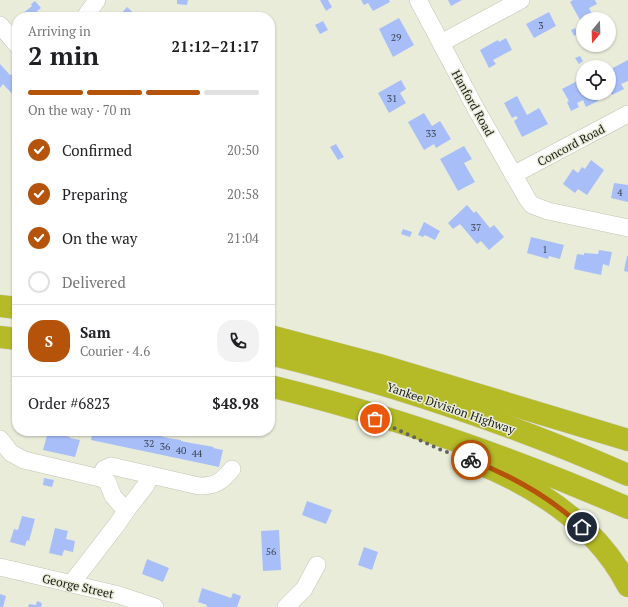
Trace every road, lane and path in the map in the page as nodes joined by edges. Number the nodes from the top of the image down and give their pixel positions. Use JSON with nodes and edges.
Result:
{"nodes":[{"id":1,"x":97,"y":0,"type":"edge"},
{"id":2,"x":418,"y":0,"type":"edge"},
{"id":3,"x":521,"y":0,"type":"edge"},
{"id":4,"x":89,"y":12,"type":"edge"},
{"id":5,"x":0,"y":25,"type":"edge"},
{"id":6,"x":12,"y":39,"type":"edge"},
{"id":7,"x":441,"y":44,"type":"junction"},
{"id":8,"x":628,"y":114,"type":"edge"},
{"id":9,"x":513,"y":175,"type":"junction"},
{"id":10,"x":628,"y":228,"type":"edge"},
{"id":11,"x":0,"y":297,"type":"edge"},
{"id":12,"x":12,"y":297,"type":"edge"},
{"id":13,"x":0,"y":306,"type":"edge"},
{"id":14,"x":12,"y":307,"type":"edge"},
{"id":15,"x":0,"y":337,"type":"edge"},
{"id":16,"x":275,"y":337,"type":"edge"},
{"id":17,"x":12,"y":338,"type":"edge"},
{"id":18,"x":275,"y":355,"type":"edge"},
{"id":19,"x":275,"y":387,"type":"edge"},
{"id":20,"x":349,"y":407,"type":"junction"},
{"id":21,"x":0,"y":439,"type":"edge"},
{"id":22,"x":628,"y":440,"type":"edge"},
{"id":23,"x":232,"y":469,"type":"dead end"},
{"id":24,"x":151,"y":475,"type":"junction"},
{"id":25,"x":628,"y":475,"type":"edge"},
{"id":26,"x":100,"y":478,"type":"junction"},
{"id":27,"x":628,"y":508,"type":"edge"},
{"id":28,"x":126,"y":511,"type":"junction"},
{"id":29,"x":317,"y":564,"type":"dead end"},
{"id":30,"x":0,"y":567,"type":"edge"},
{"id":31,"x":71,"y":584,"type":"junction"},
{"id":32,"x":628,"y":586,"type":"edge"},
{"id":33,"x":155,"y":607,"type":"edge"},
{"id":34,"x":286,"y":607,"type":"edge"}],
"edges":[{"from":1,"to":4,"type":"street"},
{"from":2,"to":7,"type":"street","name":"Hanford Road"},
{"from":3,"to":7,"type":"street"},
{"from":5,"to":6,"type":"street"},
{"from":7,"to":9,"type":"street","name":"Hanford Road"},
{"from":8,"to":9,"type":"street","name":"Concord Road"},
{"from":9,"to":10,"type":"street","name":"Hanford Road"},
{"from":11,"to":12,"type":"highway"},
{"from":13,"to":14,"type":"highway"},
{"from":15,"to":17,"type":"highway"},
{"from":16,"to":22,"type":"highway"},
{"from":18,"to":25,"type":"highway","name":"Yankee Division Highway"},
{"from":19,"to":20,"type":"highway"},
{"from":20,"to":27,"type":"highway"},
{"from":20,"to":32,"type":"highway"},
{"from":21,"to":26,"type":"street"},
{"from":23,"to":24,"type":"street"},
{"from":24,"to":26,"type":"street"},
{"from":24,"to":28,"type":"street"},
{"from":26,"to":28,"type":"street"},
{"from":28,"to":31,"type":"street"},
{"from":29,"to":34,"type":"street"},
{"from":30,"to":31,"type":"street","name":"George Street"},
{"from":31,"to":33,"type":"street","name":"George Street"}]}
